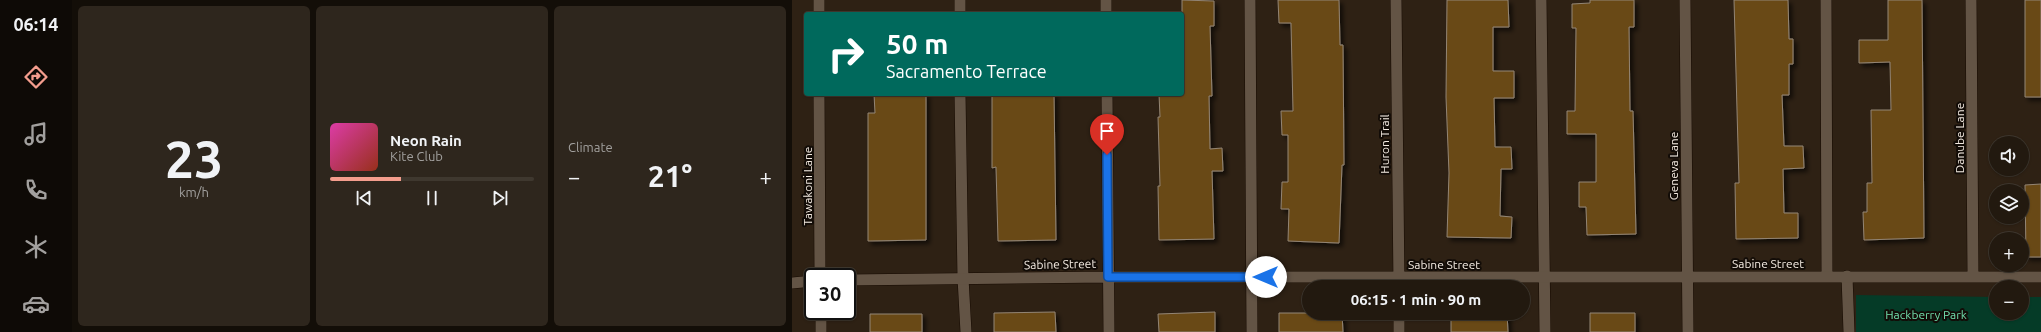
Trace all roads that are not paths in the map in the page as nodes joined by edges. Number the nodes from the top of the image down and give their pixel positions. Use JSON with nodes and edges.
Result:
{"nodes":[{"id":1,"x":819,"y":0,"type":"edge"},
{"id":2,"x":960,"y":0,"type":"edge"},
{"id":3,"x":1106,"y":0,"type":"edge"},
{"id":4,"x":1250,"y":0,"type":"edge"},
{"id":5,"x":1396,"y":0,"type":"edge"},
{"id":6,"x":1541,"y":0,"type":"edge"},
{"id":7,"x":1685,"y":0,"type":"edge"},
{"id":8,"x":1826,"y":0,"type":"edge"},
{"id":9,"x":1972,"y":0,"type":"edge"},
{"id":10,"x":819,"y":12,"type":"edge"},
{"id":11,"x":960,"y":12,"type":"edge"},
{"id":12,"x":1106,"y":12,"type":"edge"},
{"id":13,"x":819,"y":96,"type":"edge"},
{"id":14,"x":960,"y":96,"type":"edge"},
{"id":15,"x":1107,"y":96,"type":"edge"},
{"id":16,"x":820,"y":268,"type":"edge"},
{"id":17,"x":1544,"y":276,"type":"junction"},
{"id":18,"x":1687,"y":276,"type":"junction"},
{"id":19,"x":1827,"y":276,"type":"junction"},
{"id":20,"x":1847,"y":276,"type":"junction"},
{"id":21,"x":1973,"y":276,"type":"junction"},
{"id":22,"x":1108,"y":277,"type":"junction"},
{"id":23,"x":1251,"y":277,"type":"junction"},
{"id":24,"x":2041,"y":277,"type":"edge"},
{"id":25,"x":963,"y":278,"type":"junction"},
{"id":26,"x":856,"y":280,"type":"edge"},
{"id":27,"x":1339,"y":280,"type":"edge"},
{"id":28,"x":1398,"y":280,"type":"edge"},
{"id":29,"x":1447,"y":280,"type":"edge"},
{"id":30,"x":804,"y":282,"type":"edge"},
{"id":31,"x":792,"y":283,"type":"edge"},
{"id":32,"x":821,"y":320,"type":"edge"},
{"id":33,"x":1399,"y":320,"type":"edge"},
{"id":34,"x":821,"y":332,"type":"edge"},
{"id":35,"x":966,"y":332,"type":"edge"},
{"id":36,"x":1109,"y":332,"type":"edge"},
{"id":37,"x":1252,"y":332,"type":"edge"},
{"id":38,"x":1399,"y":332,"type":"edge"},
{"id":39,"x":1545,"y":332,"type":"edge"},
{"id":40,"x":1688,"y":332,"type":"edge"},
{"id":41,"x":1849,"y":332,"type":"edge"}],
"edges":[{"from":1,"to":10,"type":"street"},
{"from":2,"to":11,"type":"street"},
{"from":3,"to":12,"type":"street"},
{"from":4,"to":23,"type":"street"},
{"from":5,"to":28,"type":"street","name":"Huron Trail"},
{"from":6,"to":17,"type":"street"},
{"from":7,"to":18,"type":"street","name":"Geneva Lane"},
{"from":8,"to":19,"type":"street"},
{"from":9,"to":21,"type":"street","name":"Danube Lane"},
{"from":13,"to":16,"type":"street","name":"Tawakoni Lane"},
{"from":14,"to":25,"type":"street"},
{"from":15,"to":22,"type":"street"},
{"from":17,"to":18,"type":"street","name":"Sabine Street"},
{"from":17,"to":29,"type":"street","name":"Sabine Street"},
{"from":17,"to":39,"type":"street"},
{"from":18,"to":19,"type":"street","name":"Sabine Street"},
{"from":18,"to":40,"type":"street","name":"Geneva Lane"},
{"from":19,"to":20,"type":"street","name":"Sabine Street"},
{"from":20,"to":21,"type":"street","name":"Sabine Street"},
{"from":20,"to":41,"type":"street"},
{"from":21,"to":24,"type":"street","name":"Sabine Street"},
{"from":22,"to":23,"type":"street","name":"Sabine Street"},
{"from":22,"to":25,"type":"street","name":"Sabine Street"},
{"from":22,"to":36,"type":"street"},
{"from":23,"to":27,"type":"street","name":"Sabine Street"},
{"from":23,"to":37,"type":"street"},
{"from":25,"to":26,"type":"street","name":"Sabine Street"},
{"from":25,"to":35,"type":"street"},
{"from":30,"to":31,"type":"street"},
{"from":32,"to":34,"type":"street"},
{"from":33,"to":38,"type":"street"}]}
